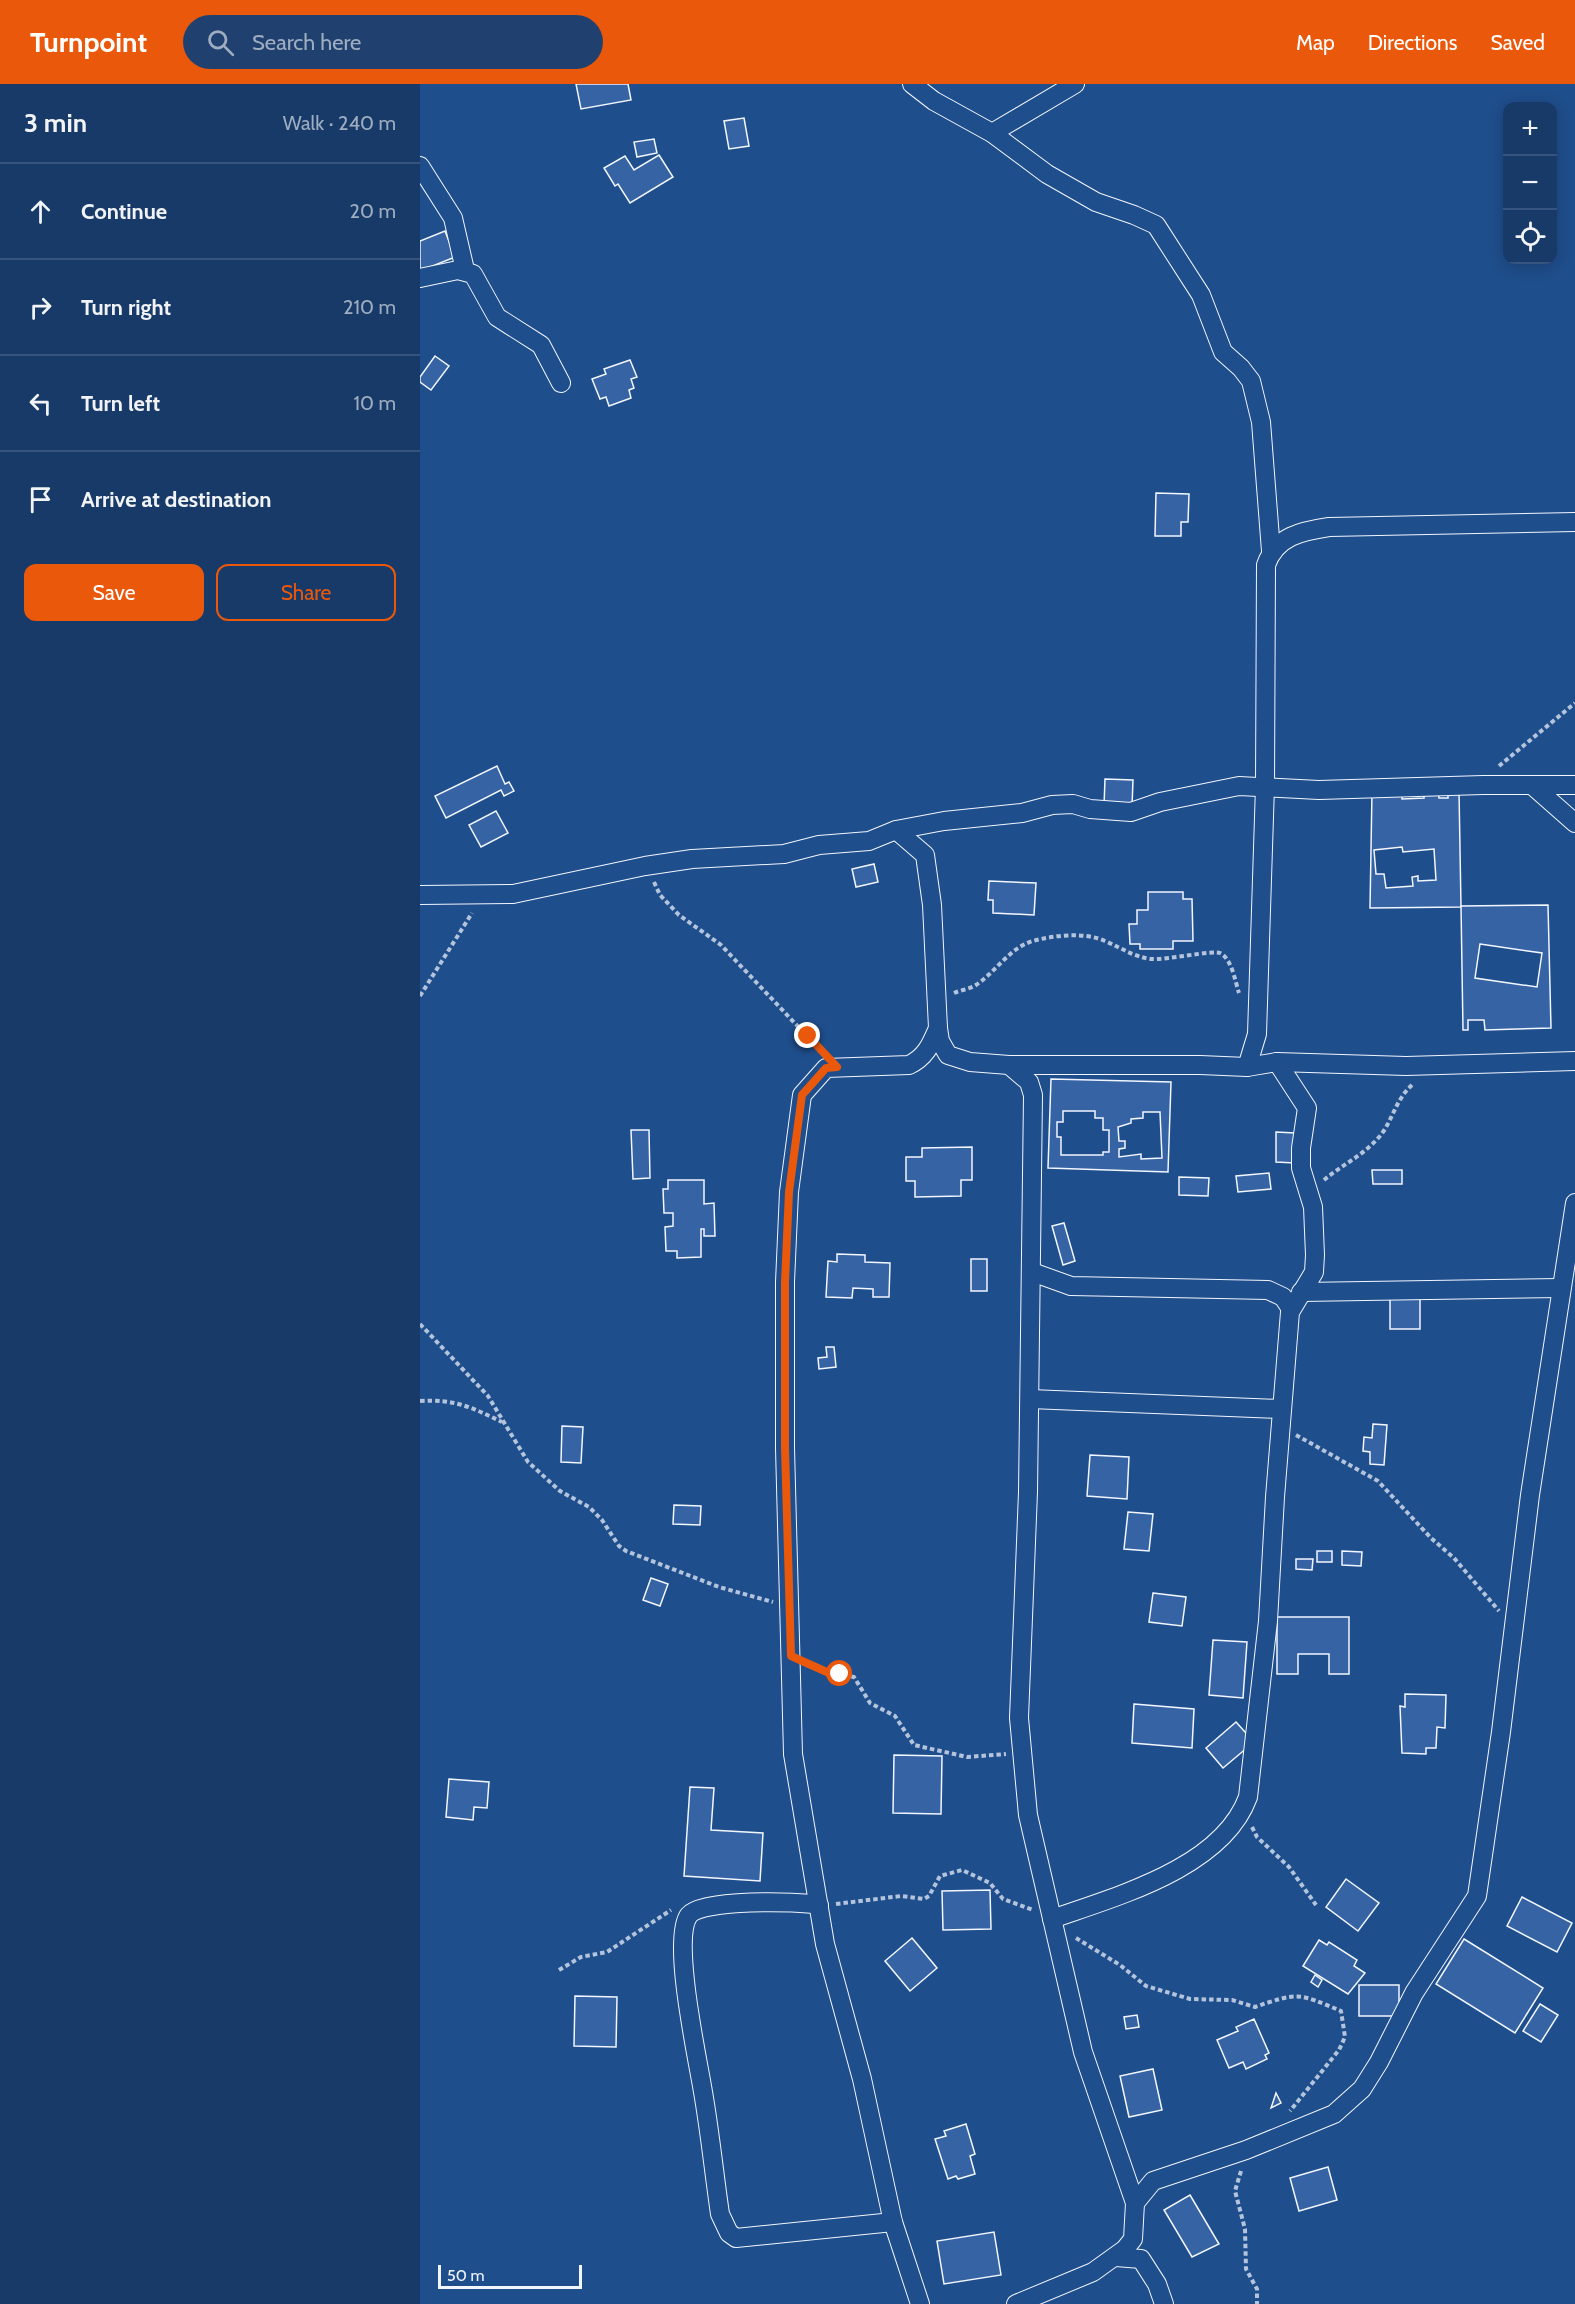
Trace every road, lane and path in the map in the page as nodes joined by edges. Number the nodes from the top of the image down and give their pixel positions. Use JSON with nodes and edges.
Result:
{"nodes":[{"id":1,"x":912,"y":84,"type":"edge"},
{"id":2,"x":1075,"y":84,"type":"edge"},
{"id":3,"x":992,"y":133,"type":"junction"},
{"id":4,"x":420,"y":166,"type":"edge"},
{"id":5,"x":465,"y":270,"type":"junction"},
{"id":6,"x":420,"y":278,"type":"edge"},
{"id":7,"x":561,"y":383,"type":"dead end"},
{"id":8,"x":1570,"y":519,"type":"edge"},
{"id":9,"x":1271,"y":551,"type":"junction"},
{"id":10,"x":1575,"y":703,"type":"edge"},
{"id":11,"x":1483,"y":784,"type":"junction"},
{"id":12,"x":1575,"y":785,"type":"edge"},
{"id":13,"x":1265,"y":786,"type":"junction"},
{"id":14,"x":1533,"y":786,"type":"junction"},
{"id":15,"x":1575,"y":823,"type":"edge"},
{"id":16,"x":896,"y":830,"type":"junction"},
{"id":17,"x":645,"y":866,"type":"junction"},
{"id":18,"x":484,"y":895,"type":"junction"},
{"id":19,"x":421,"y":896,"type":"edge"},
{"id":20,"x":420,"y":996,"type":"edge"},
{"id":21,"x":1241,"y":998,"type":"dead end"},
{"id":22,"x":937,"y":999,"type":"junction"},
{"id":23,"x":938,"y":1028,"type":"junction"},
{"id":24,"x":1575,"y":1060,"type":"edge"},
{"id":25,"x":1277,"y":1062,"type":"junction"},
{"id":26,"x":1009,"y":1065,"type":"junction"},
{"id":27,"x":1430,"y":1065,"type":"junction"},
{"id":28,"x":837,"y":1067,"type":"junction"},
{"id":29,"x":1247,"y":1067,"type":"junction"},
{"id":30,"x":1310,"y":1196,"type":"junction"},
{"id":31,"x":1575,"y":1203,"type":"edge"},
{"id":32,"x":1032,"y":1272,"type":"junction"},
{"id":33,"x":1560,"y":1288,"type":"junction"},
{"id":34,"x":1301,"y":1292,"type":"junction"},
{"id":35,"x":1291,"y":1309,"type":"junction"},
{"id":36,"x":420,"y":1324,"type":"edge"},
{"id":37,"x":1030,"y":1399,"type":"junction"},
{"id":38,"x":420,"y":1401,"type":"edge"},
{"id":39,"x":1280,"y":1418,"type":"junction"},
{"id":40,"x":503,"y":1423,"type":"junction"},
{"id":41,"x":789,"y":1605,"type":"junction"},
{"id":42,"x":1515,"y":1622,"type":"junction"},
{"id":43,"x":791,"y":1656,"type":"junction"},
{"id":44,"x":1022,"y":1750,"type":"junction"},
{"id":45,"x":1248,"y":1797,"type":"junction"},
{"id":46,"x":1316,"y":1905,"type":"dead end"},
{"id":47,"x":819,"y":1907,"type":"junction"},
{"id":48,"x":699,"y":1908,"type":"junction"},
{"id":49,"x":1052,"y":1920,"type":"junction"},
{"id":50,"x":559,"y":1970,"type":"dead end"},
{"id":51,"x":1275,"y":2138,"type":"junction"},
{"id":52,"x":1245,"y":2150,"type":"junction"},
{"id":53,"x":1136,"y":2203,"type":"junction"},
{"id":54,"x":893,"y":2222,"type":"junction"},
{"id":55,"x":1116,"y":2257,"type":"junction"},
{"id":56,"x":920,"y":2304,"type":"edge"},
{"id":57,"x":1016,"y":2304,"type":"edge"},
{"id":58,"x":1164,"y":2304,"type":"edge"},
{"id":59,"x":1257,"y":2304,"type":"edge"}],
"edges":[{"from":1,"to":3,"type":"street"},
{"from":2,"to":3,"type":"street"},
{"from":3,"to":9,"type":"street"},
{"from":4,"to":5,"type":"street"},
{"from":5,"to":6,"type":"street"},
{"from":5,"to":7,"type":"street"},
{"from":8,"to":9,"type":"street"},
{"from":9,"to":13,"type":"street"},
{"from":10,"to":11,"type":"path"},
{"from":11,"to":13,"type":"street"},
{"from":11,"to":14,"type":"street"},
{"from":12,"to":14,"type":"street"},
{"from":13,"to":16,"type":"street"},
{"from":13,"to":29,"type":"street"},
{"from":14,"to":15,"type":"street"},
{"from":16,"to":17,"type":"street"},
{"from":16,"to":22,"type":"street"},
{"from":17,"to":18,"type":"street"},
{"from":17,"to":28,"type":"path"},
{"from":18,"to":19,"type":"street"},
{"from":18,"to":20,"type":"path"},
{"from":21,"to":22,"type":"path"},
{"from":22,"to":23,"type":"street"},
{"from":23,"to":26,"type":"street"},
{"from":23,"to":28,"type":"street"},
{"from":24,"to":27,"type":"street"},
{"from":25,"to":27,"type":"street"},
{"from":25,"to":29,"type":"street"},
{"from":25,"to":30,"type":"street"},
{"from":26,"to":29,"type":"street"},
{"from":26,"to":32,"type":"street"},
{"from":27,"to":30,"type":"path"},
{"from":28,"to":41,"type":"street"},
{"from":30,"to":34,"type":"street"},
{"from":31,"to":33,"type":"street"},
{"from":32,"to":35,"type":"street"},
{"from":32,"to":37,"type":"street"},
{"from":33,"to":34,"type":"street"},
{"from":33,"to":42,"type":"street"},
{"from":34,"to":35,"type":"street"},
{"from":35,"to":39,"type":"street"},
{"from":36,"to":40,"type":"path"},
{"from":37,"to":39,"type":"street"},
{"from":37,"to":44,"type":"street"},
{"from":38,"to":40,"type":"path"},
{"from":39,"to":42,"type":"path"},
{"from":39,"to":45,"type":"street"},
{"from":40,"to":41,"type":"path"},
{"from":41,"to":43,"type":"street"},
{"from":42,"to":51,"type":"street"},
{"from":43,"to":44,"type":"path"},
{"from":43,"to":47,"type":"street"},
{"from":44,"to":49,"type":"street"},
{"from":45,"to":46,"type":"path"},
{"from":45,"to":49,"type":"street"},
{"from":47,"to":48,"type":"street"},
{"from":47,"to":49,"type":"path"},
{"from":47,"to":54,"type":"street"},
{"from":48,"to":50,"type":"path"},
{"from":48,"to":54,"type":"street"},
{"from":49,"to":51,"type":"path"},
{"from":49,"to":53,"type":"street"},
{"from":51,"to":52,"type":"street"},
{"from":52,"to":53,"type":"street"},
{"from":52,"to":59,"type":"path"},
{"from":53,"to":55,"type":"street"},
{"from":54,"to":56,"type":"street"},
{"from":55,"to":57,"type":"street"},
{"from":55,"to":58,"type":"street"}]}
